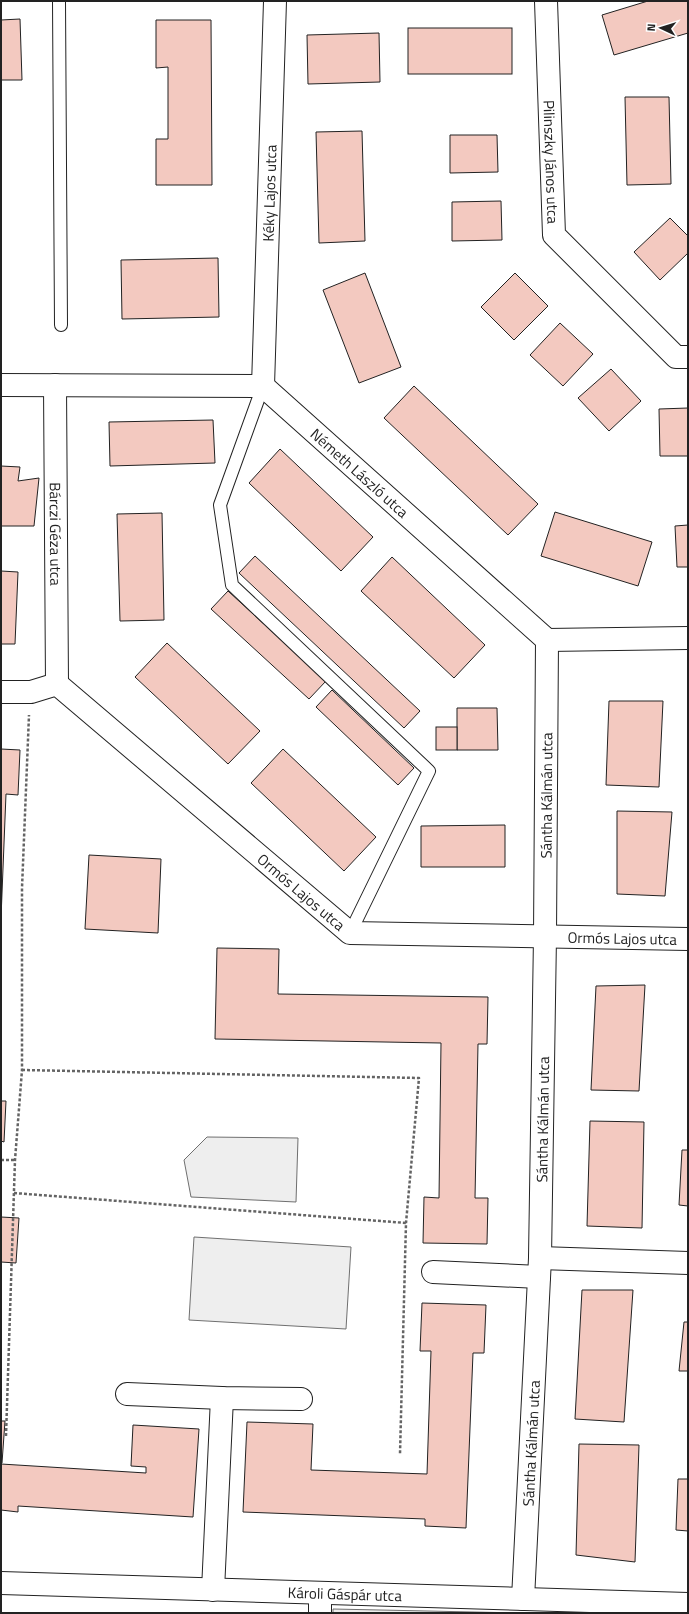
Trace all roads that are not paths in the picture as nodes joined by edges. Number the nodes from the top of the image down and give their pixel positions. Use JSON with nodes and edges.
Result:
{"nodes":[{"id":1,"x":60,"y":1,"type":"edge"},
{"id":2,"x":275,"y":1,"type":"edge"},
{"id":3,"x":546,"y":1,"type":"edge"},
{"id":4,"x":61,"y":325,"type":"dead end"},
{"id":5,"x":688,"y":357,"type":"edge"},
{"id":6,"x":1,"y":385,"type":"edge"},
{"id":7,"x":54,"y":385,"type":"junction"},
{"id":8,"x":264,"y":386,"type":"junction"},
{"id":9,"x":688,"y":638,"type":"edge"},
{"id":10,"x":546,"y":640,"type":"junction"},
{"id":11,"x":57,"y":684,"type":"junction"},
{"id":12,"x":1,"y":692,"type":"edge"},
{"id":13,"x":350,"y":933,"type":"junction"},
{"id":14,"x":545,"y":936,"type":"junction"},
{"id":15,"x":688,"y":939,"type":"edge"},
{"id":16,"x":688,"y":1263,"type":"edge"},
{"id":17,"x":539,"y":1268,"type":"junction"},
{"id":18,"x":433,"y":1272,"type":"dead end"},
{"id":19,"x":128,"y":1394,"type":"dead end"},
{"id":20,"x":222,"y":1398,"type":"junction"},
{"id":21,"x":301,"y":1399,"type":"dead end"},
{"id":22,"x":1,"y":1583,"type":"edge"},
{"id":23,"x":213,"y":1590,"type":"junction"},
{"id":24,"x":523,"y":1599,"type":"junction"},
{"id":25,"x":320,"y":1603,"type":"edge"},
{"id":26,"x":688,"y":1604,"type":"edge"}],
"edges":[{"from":1,"to":4,"type":"lane"},
{"from":2,"to":8,"type":"street","name":"Kéky Lajos utca"},
{"from":3,"to":5,"type":"street","name":"Pilinszky János utca"},
{"from":6,"to":7,"type":"street"},
{"from":7,"to":8,"type":"street"},
{"from":7,"to":11,"type":"street","name":"Bárczi Géza utca"},
{"from":8,"to":10,"type":"street","name":"Németh László utca"},
{"from":8,"to":13,"type":"lane"},
{"from":9,"to":10,"type":"street"},
{"from":10,"to":14,"type":"street","name":"Sántha Kálmán utca"},
{"from":11,"to":12,"type":"street"},
{"from":11,"to":13,"type":"street","name":"Ormós Lajos utca"},
{"from":13,"to":14,"type":"street","name":"Ormós Lajos utca"},
{"from":14,"to":15,"type":"street","name":"Ormós Lajos utca"},
{"from":14,"to":17,"type":"street","name":"Sántha Kálmán utca"},
{"from":16,"to":17,"type":"street"},
{"from":17,"to":18,"type":"street"},
{"from":17,"to":24,"type":"street","name":"Sántha Kálmán utca"},
{"from":19,"to":20,"type":"street"},
{"from":20,"to":21,"type":"street"},
{"from":20,"to":23,"type":"street"},
{"from":22,"to":23,"type":"street","name":"Károli Gáspár utca"},
{"from":23,"to":25,"type":"street","name":"Károli Gáspár utca"},
{"from":24,"to":25,"type":"street","name":"Károli Gáspár utca"},
{"from":24,"to":26,"type":"street","name":"Károli Gáspár utca"}]}
